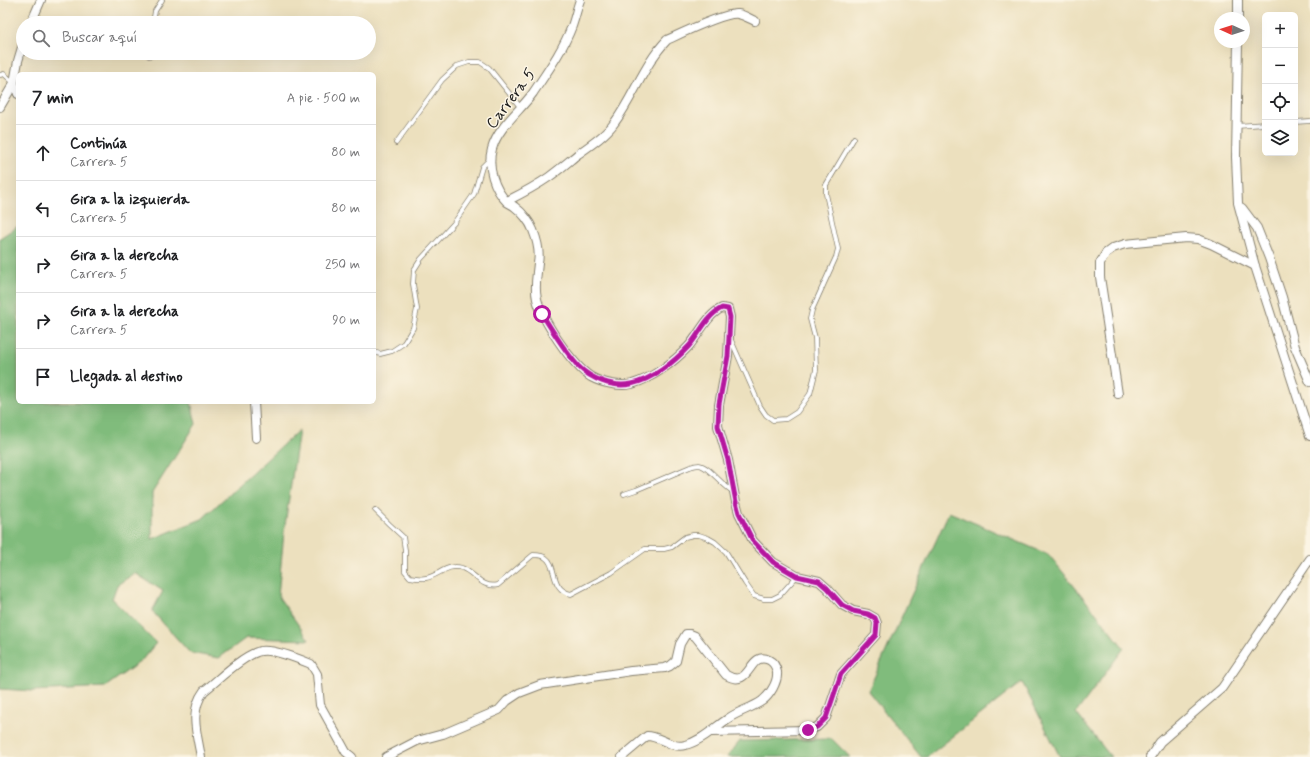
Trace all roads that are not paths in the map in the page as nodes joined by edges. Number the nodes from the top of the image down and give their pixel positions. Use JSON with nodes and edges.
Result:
{"nodes":[{"id":1,"x":42,"y":0,"type":"edge"},
{"id":2,"x":162,"y":0,"type":"edge"},
{"id":3,"x":580,"y":0,"type":"edge"},
{"id":4,"x":1238,"y":0,"type":"edge"},
{"id":5,"x":1238,"y":12,"type":"edge"},
{"id":6,"x":34,"y":16,"type":"edge"},
{"id":7,"x":154,"y":16,"type":"edge"},
{"id":8,"x":755,"y":21,"type":"dead end"},
{"id":9,"x":1238,"y":48,"type":"edge"},
{"id":10,"x":18,"y":60,"type":"edge"},
{"id":11,"x":16,"y":72,"type":"edge"},
{"id":12,"x":16,"y":72,"type":"edge"},
{"id":13,"x":0,"y":75,"type":"edge"},
{"id":14,"x":14,"y":83,"type":"junction"},
{"id":15,"x":16,"y":88,"type":"edge"},
{"id":16,"x":0,"y":108,"type":"edge"},
{"id":17,"x":521,"y":108,"type":"junction"},
{"id":18,"x":1310,"y":121,"type":"edge"},
{"id":19,"x":1298,"y":122,"type":"edge"},
{"id":20,"x":1262,"y":124,"type":"edge"},
{"id":21,"x":1236,"y":126,"type":"junction"},
{"id":22,"x":854,"y":138,"type":"dead end"},
{"id":23,"x":396,"y":143,"type":"dead end"},
{"id":24,"x":490,"y":158,"type":"junction"},
{"id":25,"x":507,"y":201,"type":"junction"},
{"id":26,"x":1238,"y":203,"type":"junction"},
{"id":27,"x":1255,"y":266,"type":"junction"},
{"id":28,"x":729,"y":334,"type":"junction"},
{"id":29,"x":376,"y":353,"type":"edge"},
{"id":30,"x":1310,"y":382,"type":"edge"},
{"id":31,"x":1118,"y":394,"type":"dead end"},
{"id":32,"x":254,"y":404,"type":"edge"},
{"id":33,"x":1310,"y":436,"type":"edge"},
{"id":34,"x":256,"y":438,"type":"dead end"},
{"id":35,"x":734,"y":493,"type":"junction"},
{"id":36,"x":624,"y":494,"type":"dead end"},
{"id":37,"x":375,"y":510,"type":"dead end"},
{"id":38,"x":1310,"y":559,"type":"edge"},
{"id":39,"x":797,"y":576,"type":"junction"},
{"id":40,"x":711,"y":732,"type":"junction"},
{"id":41,"x":201,"y":757,"type":"edge"},
{"id":42,"x":352,"y":757,"type":"edge"},
{"id":43,"x":386,"y":757,"type":"edge"},
{"id":44,"x":622,"y":757,"type":"edge"},
{"id":45,"x":1150,"y":757,"type":"edge"}],
"edges":[{"from":1,"to":6,"type":"street"},
{"from":2,"to":7,"type":"lane"},
{"from":3,"to":17,"type":"street","name":"Carrera 5"},
{"from":4,"to":5,"type":"street"},
{"from":8,"to":25,"type":"street"},
{"from":9,"to":21,"type":"street"},
{"from":10,"to":12,"type":"street"},
{"from":11,"to":14,"type":"street"},
{"from":13,"to":14,"type":"lane"},
{"from":14,"to":15,"type":"street"},
{"from":14,"to":16,"type":"street"},
{"from":17,"to":23,"type":"lane"},
{"from":17,"to":24,"type":"street","name":"Carrera 5"},
{"from":18,"to":19,"type":"lane"},
{"from":20,"to":21,"type":"lane"},
{"from":21,"to":26,"type":"street"},
{"from":22,"to":28,"type":"lane"},
{"from":24,"to":25,"type":"street","name":"Carrera 5"},
{"from":24,"to":29,"type":"lane"},
{"from":25,"to":28,"type":"street","name":"Carrera 5"},
{"from":26,"to":27,"type":"street"},
{"from":26,"to":30,"type":"street"},
{"from":27,"to":31,"type":"street"},
{"from":27,"to":33,"type":"street"},
{"from":28,"to":35,"type":"street","name":"Carrera 5"},
{"from":32,"to":34,"type":"street"},
{"from":35,"to":36,"type":"lane"},
{"from":35,"to":39,"type":"street","name":"Carrera 5"},
{"from":37,"to":39,"type":"lane"},
{"from":38,"to":45,"type":"street"},
{"from":39,"to":40,"type":"street","name":"Carrera 5"},
{"from":40,"to":43,"type":"street"},
{"from":40,"to":44,"type":"street"},
{"from":41,"to":42,"type":"street"}]}
